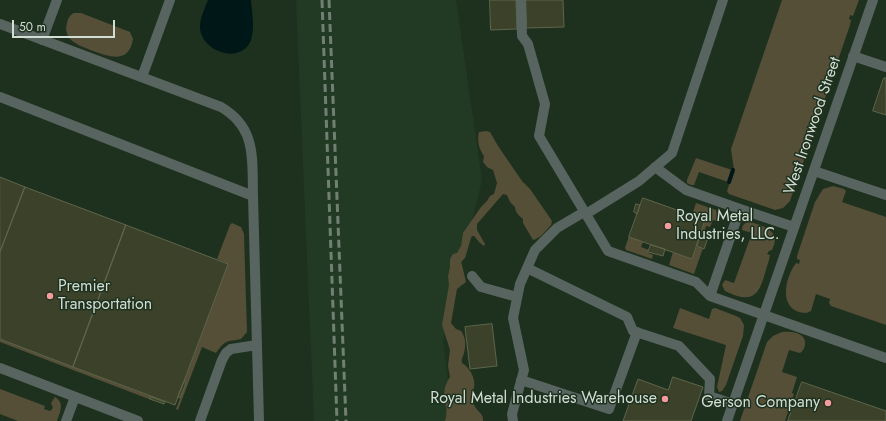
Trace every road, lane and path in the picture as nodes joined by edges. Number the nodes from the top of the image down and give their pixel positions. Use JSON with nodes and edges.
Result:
{"nodes":[{"id":1,"x":57,"y":0,"type":"edge"},
{"id":2,"x":170,"y":0,"type":"edge"},
{"id":3,"x":521,"y":0,"type":"edge"},
{"id":4,"x":722,"y":0,"type":"edge"},
{"id":5,"x":873,"y":0,"type":"edge"},
{"id":6,"x":0,"y":24,"type":"edge"},
{"id":7,"x":42,"y":40,"type":"junction"},
{"id":8,"x":853,"y":56,"type":"junction"},
{"id":9,"x":886,"y":67,"type":"edge"},
{"id":10,"x":142,"y":77,"type":"junction"},
{"id":11,"x":0,"y":97,"type":"edge"},
{"id":12,"x":655,"y":167,"type":"junction"},
{"id":13,"x":814,"y":171,"type":"junction"},
{"id":14,"x":886,"y":195,"type":"edge"},
{"id":15,"x":253,"y":196,"type":"junction"},
{"id":16,"x":740,"y":209,"type":"junction"},
{"id":17,"x":585,"y":213,"type":"junction"},
{"id":18,"x":794,"y":227,"type":"junction"},
{"id":19,"x":527,"y":268,"type":"junction"},
{"id":20,"x":472,"y":276,"type":"dead end"},
{"id":21,"x":710,"y":296,"type":"junction"},
{"id":22,"x":517,"y":297,"type":"junction"},
{"id":23,"x":764,"y":314,"type":"junction"},
{"id":24,"x":637,"y":332,"type":"junction"},
{"id":25,"x":257,"y":345,"type":"junction"},
{"id":26,"x":886,"y":358,"type":"edge"},
{"id":27,"x":0,"y":368,"type":"edge"},
{"id":28,"x":521,"y":380,"type":"junction"},
{"id":29,"x":75,"y":397,"type":"junction"},
{"id":30,"x":733,"y":404,"type":"junction"},
{"id":31,"x":66,"y":421,"type":"edge"},
{"id":32,"x":138,"y":421,"type":"edge"},
{"id":33,"x":200,"y":421,"type":"edge"},
{"id":34,"x":259,"y":421,"type":"edge"},
{"id":35,"x":513,"y":421,"type":"edge"},
{"id":36,"x":728,"y":421,"type":"edge"}],
"edges":[{"from":1,"to":7,"type":"street"},
{"from":2,"to":10,"type":"street"},
{"from":3,"to":17,"type":"street"},
{"from":4,"to":12,"type":"street"},
{"from":5,"to":8,"type":"street","name":"West Ironwood Street"},
{"from":6,"to":7,"type":"street"},
{"from":7,"to":10,"type":"street"},
{"from":8,"to":9,"type":"street"},
{"from":8,"to":13,"type":"street","name":"West Ironwood Street"},
{"from":10,"to":15,"type":"street"},
{"from":11,"to":15,"type":"street"},
{"from":12,"to":16,"type":"street"},
{"from":12,"to":17,"type":"street"},
{"from":13,"to":14,"type":"street"},
{"from":13,"to":18,"type":"street","name":"West Ironwood Street"},
{"from":15,"to":25,"type":"street"},
{"from":16,"to":18,"type":"street"},
{"from":16,"to":21,"type":"street"},
{"from":17,"to":19,"type":"street"},
{"from":17,"to":21,"type":"street"},
{"from":18,"to":23,"type":"street","name":"West Ironwood Street"},
{"from":19,"to":22,"type":"street"},
{"from":19,"to":24,"type":"street"},
{"from":20,"to":22,"type":"street"},
{"from":21,"to":23,"type":"street"},
{"from":22,"to":28,"type":"street"},
{"from":23,"to":26,"type":"street"},
{"from":23,"to":30,"type":"street","name":"West Ironwood Street"},
{"from":24,"to":28,"type":"street"},
{"from":24,"to":30,"type":"street"},
{"from":25,"to":33,"type":"street"},
{"from":25,"to":34,"type":"street"},
{"from":27,"to":29,"type":"street"},
{"from":28,"to":35,"type":"street"},
{"from":29,"to":31,"type":"street"},
{"from":29,"to":32,"type":"street"},
{"from":30,"to":36,"type":"street","name":"West Ironwood Street"}]}
